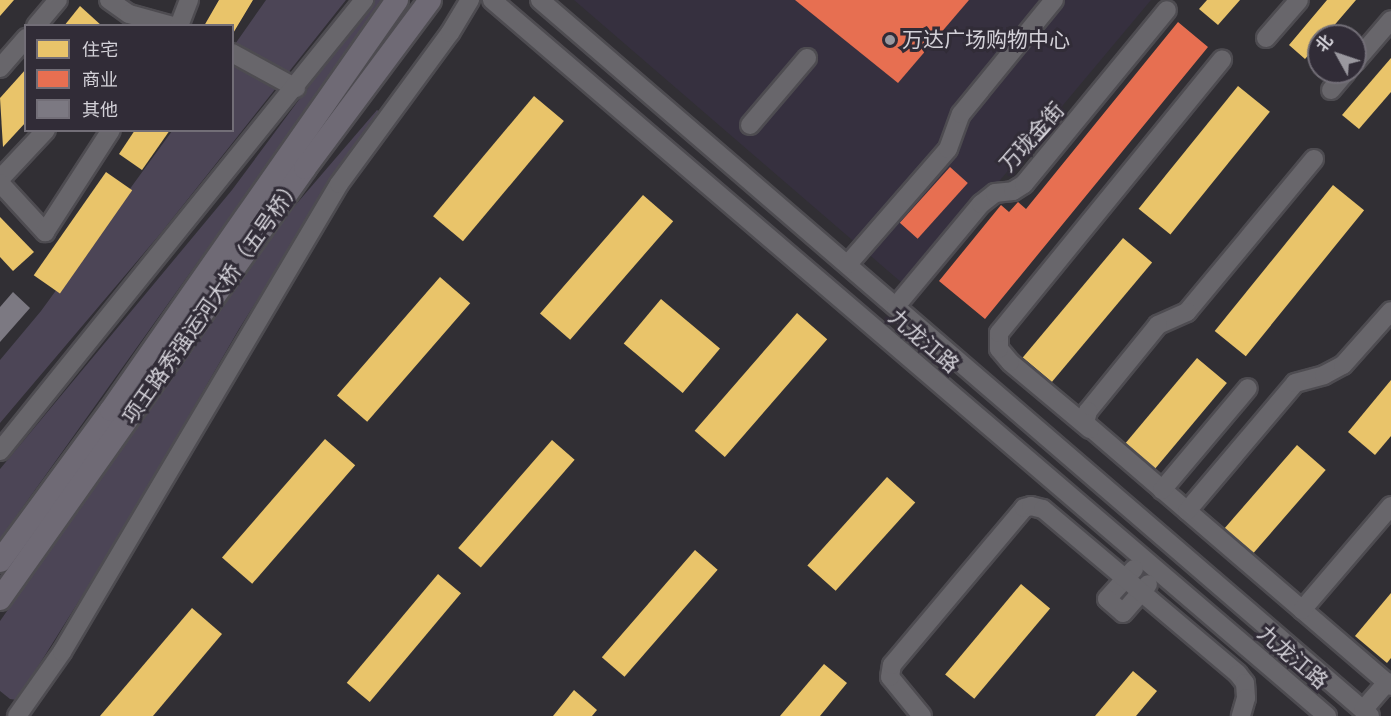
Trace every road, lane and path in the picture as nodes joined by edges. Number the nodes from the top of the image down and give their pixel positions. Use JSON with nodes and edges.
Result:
{"nodes":[{"id":1,"x":58,"y":0,"type":"edge"},
{"id":2,"x":109,"y":0,"type":"edge"},
{"id":3,"x":189,"y":0,"type":"edge"},
{"id":4,"x":364,"y":0,"type":"edge"},
{"id":5,"x":397,"y":0,"type":"edge"},
{"id":6,"x":470,"y":0,"type":"edge"},
{"id":7,"x":492,"y":0,"type":"edge"},
{"id":8,"x":540,"y":0,"type":"edge"},
{"id":9,"x":1054,"y":0,"type":"edge"},
{"id":10,"x":1299,"y":0,"type":"edge"},
{"id":11,"x":428,"y":3,"type":"edge"},
{"id":12,"x":1167,"y":10,"type":"dead end"},
{"id":13,"x":1391,"y":20,"type":"edge"},
{"id":14,"x":145,"y":23,"type":"edge"},
{"id":15,"x":38,"y":24,"type":"edge"},
{"id":16,"x":180,"y":24,"type":"edge"},
{"id":17,"x":1266,"y":38,"type":"dead end"},
{"id":18,"x":24,"y":40,"type":"edge"},
{"id":19,"x":1367,"y":48,"type":"edge"},
{"id":20,"x":234,"y":54,"type":"edge"},
{"id":21,"x":807,"y":58,"type":"dead end"},
{"id":22,"x":1222,"y":60,"type":"dead end"},
{"id":23,"x":0,"y":68,"type":"edge"},
{"id":24,"x":1336,"y":84,"type":"edge"},
{"id":25,"x":296,"y":88,"type":"junction"},
{"id":26,"x":1331,"y":90,"type":"dead end"},
{"id":27,"x":750,"y":125,"type":"dead end"},
{"id":28,"x":44,"y":132,"type":"edge"},
{"id":29,"x":110,"y":132,"type":"edge"},
{"id":30,"x":1314,"y":159,"type":"dead end"},
{"id":31,"x":0,"y":181,"type":"edge"},
{"id":32,"x":848,"y":264,"type":"junction"},
{"id":33,"x":896,"y":306,"type":"junction"},
{"id":34,"x":1391,"y":311,"type":"edge"},
{"id":35,"x":1248,"y":388,"type":"dead end"},
{"id":36,"x":1092,"y":430,"type":"junction"},
{"id":37,"x":0,"y":451,"type":"edge"},
{"id":38,"x":1162,"y":490,"type":"junction"},
{"id":39,"x":1391,"y":506,"type":"edge"},
{"id":40,"x":1187,"y":511,"type":"junction"},
{"id":41,"x":1143,"y":558,"type":"junction"},
{"id":42,"x":0,"y":561,"type":"edge"},
{"id":43,"x":1159,"y":572,"type":"junction"},
{"id":44,"x":1125,"y":578,"type":"junction"},
{"id":45,"x":1141,"y":591,"type":"junction"},
{"id":46,"x":0,"y":599,"type":"edge"},
{"id":47,"x":1302,"y":610,"type":"junction"},
{"id":48,"x":1389,"y":684,"type":"edge"},
{"id":49,"x":1367,"y":713,"type":"edge"},
{"id":50,"x":17,"y":716,"type":"edge"},
{"id":51,"x":922,"y":716,"type":"edge"},
{"id":52,"x":1241,"y":716,"type":"edge"},
{"id":53,"x":1327,"y":716,"type":"edge"}],
"edges":[{"from":1,"to":15,"type":"street"},
{"from":2,"to":14,"type":"street"},
{"from":3,"to":16,"type":"street"},
{"from":4,"to":25,"type":"street"},
{"from":5,"to":42,"type":"main road","name":"项王路秀强运河大桥（五号桥）"},
{"from":6,"to":50,"type":"street"},
{"from":7,"to":41,"type":"street","name":"九龙江路"},
{"from":8,"to":32,"type":"street","name":"九龙江路"},
{"from":9,"to":32,"type":"street"},
{"from":10,"to":17,"type":"street"},
{"from":11,"to":46,"type":"main road","name":"项王路秀强运河大桥（五号桥）"},
{"from":12,"to":33,"type":"street","name":"万珑金街"},
{"from":13,"to":19,"type":"street"},
{"from":18,"to":23,"type":"street"},
{"from":20,"to":25,"type":"street"},
{"from":21,"to":27,"type":"street"},
{"from":22,"to":36,"type":"street"},
{"from":24,"to":26,"type":"street"},
{"from":25,"to":37,"type":"street"},
{"from":28,"to":31,"type":"street"},
{"from":29,"to":31,"type":"street"},
{"from":30,"to":36,"type":"street"},
{"from":32,"to":33,"type":"street","name":"九龙江路"},
{"from":33,"to":49,"type":"street","name":"九龙江路"},
{"from":34,"to":40,"type":"street"},
{"from":35,"to":38,"type":"street"},
{"from":36,"to":38,"type":"street"},
{"from":38,"to":40,"type":"street"},
{"from":39,"to":47,"type":"street"},
{"from":40,"to":47,"type":"street"},
{"from":41,"to":43,"type":"street","name":"九龙江路"},
{"from":41,"to":44,"type":"street"},
{"from":43,"to":45,"type":"street"},
{"from":43,"to":53,"type":"street","name":"九龙江路"},
{"from":44,"to":45,"type":"street"},
{"from":44,"to":45,"type":"street"},
{"from":44,"to":51,"type":"street"},
{"from":45,"to":52,"type":"street"},
{"from":47,"to":48,"type":"street"},
{"from":48,"to":49,"type":"street"}]}
